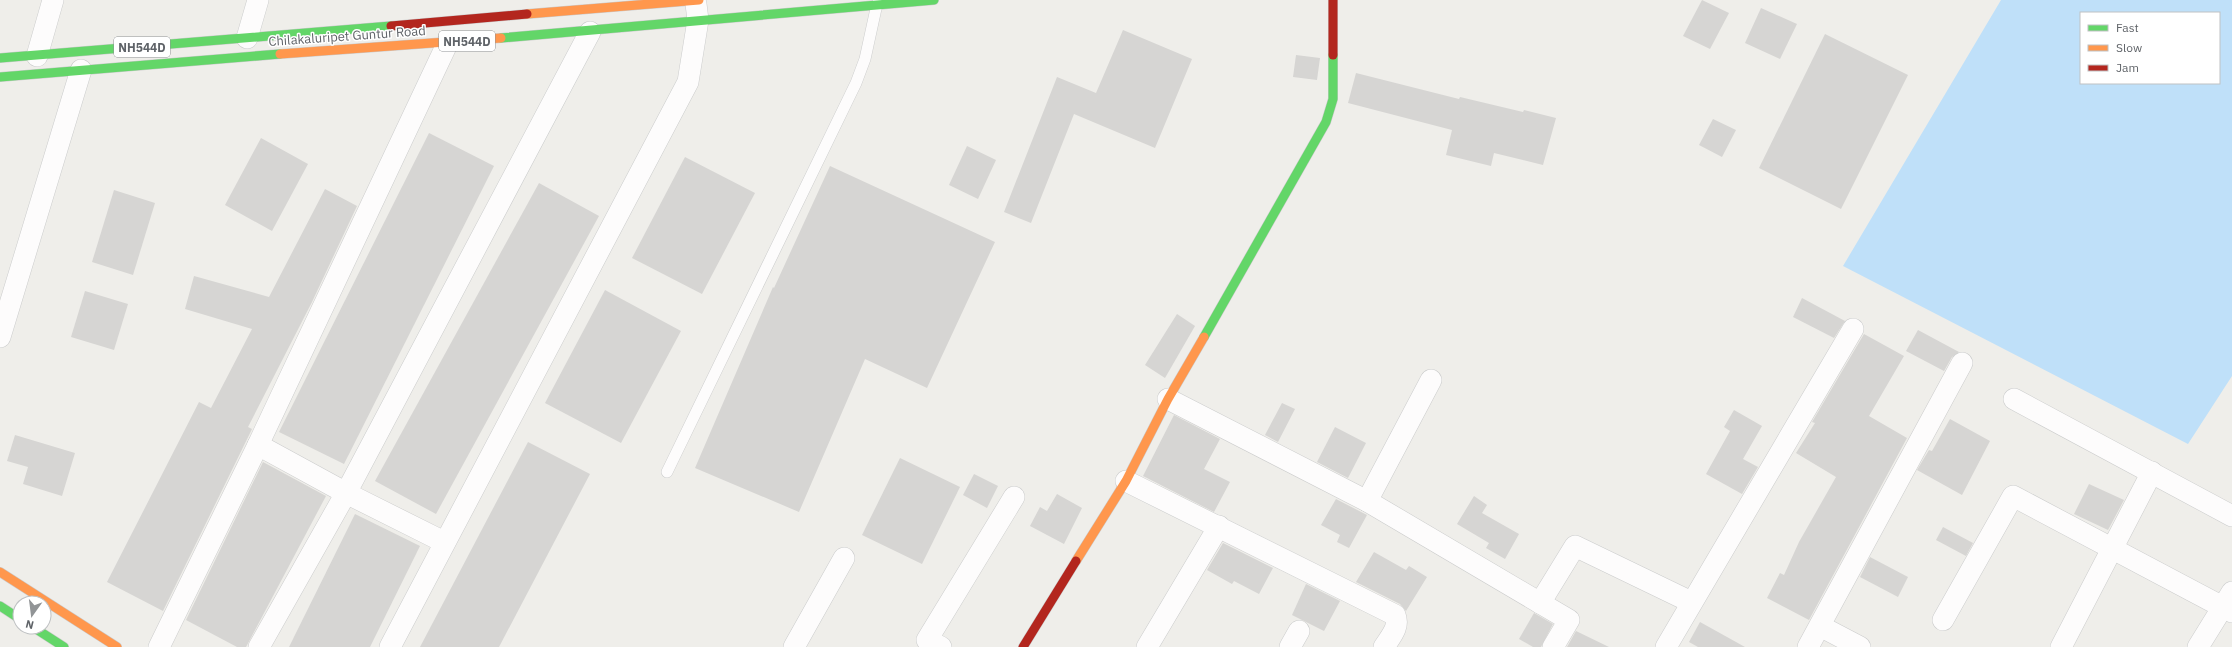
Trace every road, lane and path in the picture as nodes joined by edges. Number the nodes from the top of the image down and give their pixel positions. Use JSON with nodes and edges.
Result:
{"nodes":[{"id":1,"x":53,"y":0,"type":"edge"},
{"id":2,"x":258,"y":0,"type":"edge"},
{"id":3,"x":934,"y":0,"type":"edge"},
{"id":4,"x":1332,"y":0,"type":"edge"},
{"id":5,"x":877,"y":4,"type":"junction"},
{"id":6,"x":698,"y":7,"type":"edge"},
{"id":7,"x":590,"y":32,"type":"junction"},
{"id":8,"x":247,"y":38,"type":"junction"},
{"id":9,"x":448,"y":42,"type":"junction"},
{"id":10,"x":38,"y":56,"type":"junction"},
{"id":11,"x":0,"y":58,"type":"edge"},
{"id":12,"x":81,"y":70,"type":"junction"},
{"id":13,"x":0,"y":77,"type":"edge"},
{"id":14,"x":1853,"y":329,"type":"dead end"},
{"id":15,"x":0,"y":337,"type":"edge"},
{"id":16,"x":1962,"y":363,"type":"dead end"},
{"id":17,"x":1431,"y":380,"type":"dead end"},
{"id":18,"x":1168,"y":398,"type":"junction"},
{"id":19,"x":2014,"y":399,"type":"dead end"},
{"id":20,"x":258,"y":445,"type":"junction"},
{"id":21,"x":667,"y":472,"type":"dead end"},
{"id":22,"x":2152,"y":472,"type":"junction"},
{"id":23,"x":1126,"y":481,"type":"junction"},
{"id":24,"x":346,"y":493,"type":"junction"},
{"id":25,"x":1014,"y":497,"type":"dead end"},
{"id":26,"x":1367,"y":501,"type":"junction"},
{"id":27,"x":2232,"y":516,"type":"edge"},
{"id":28,"x":1219,"y":526,"type":"junction"},
{"id":29,"x":444,"y":542,"type":"junction"},
{"id":30,"x":2113,"y":550,"type":"junction"},
{"id":31,"x":844,"y":558,"type":"dead end"},
{"id":32,"x":0,"y":572,"type":"edge"},
{"id":33,"x":1691,"y":602,"type":"junction"},
{"id":34,"x":1540,"y":603,"type":"junction"},
{"id":35,"x":2228,"y":603,"type":"edge"},
{"id":36,"x":0,"y":606,"type":"edge"},
{"id":37,"x":12,"y":614,"type":"edge"},
{"id":38,"x":1943,"y":620,"type":"dead end"},
{"id":39,"x":1820,"y":626,"type":"junction"},
{"id":40,"x":45,"y":635,"type":"edge"},
{"id":41,"x":64,"y":647,"type":"edge"},
{"id":42,"x":117,"y":647,"type":"edge"},
{"id":43,"x":159,"y":647,"type":"edge"},
{"id":44,"x":259,"y":647,"type":"edge"},
{"id":45,"x":390,"y":647,"type":"edge"},
{"id":46,"x":794,"y":647,"type":"edge"},
{"id":47,"x":941,"y":647,"type":"edge"},
{"id":48,"x":1023,"y":647,"type":"edge"},
{"id":49,"x":1147,"y":647,"type":"edge"},
{"id":50,"x":1384,"y":647,"type":"edge"},
{"id":51,"x":1553,"y":647,"type":"edge"},
{"id":52,"x":1666,"y":647,"type":"edge"},
{"id":53,"x":1808,"y":647,"type":"edge"},
{"id":54,"x":1860,"y":647,"type":"edge"},
{"id":55,"x":2061,"y":647,"type":"edge"},
{"id":56,"x":2198,"y":647,"type":"edge"}],
"edges":[{"from":1,"to":10,"type":"street"},
{"from":2,"to":8,"type":"street"},
{"from":3,"to":5,"type":"main road","name":"Chilakaluripet Guntur Road","number":"NH544D"},
{"from":4,"to":18,"type":"main road"},
{"from":5,"to":6,"type":"main road","name":"Chilakaluripet Guntur Road","number":"NH544D"},
{"from":5,"to":21,"type":"lane"},
{"from":6,"to":7,"type":"main road","name":"Chilakaluripet Guntur Road","number":"NH544D"},
{"from":6,"to":8,"type":"main road","name":"Chilakaluripet Guntur Road","number":"NH544D"},
{"from":6,"to":29,"type":"street"},
{"from":7,"to":9,"type":"main road","name":"Chilakaluripet Guntur Road","number":"NH544D"},
{"from":7,"to":24,"type":"street"},
{"from":8,"to":10,"type":"main road","name":"Chilakaluripet Guntur Road","number":"NH544D"},
{"from":9,"to":12,"type":"main road","name":"Chilakaluripet Guntur Road","number":"NH544D"},
{"from":9,"to":20,"type":"street"},
{"from":10,"to":11,"type":"main road","name":"Chilakaluripet Guntur Road","number":"NH544D"},
{"from":12,"to":13,"type":"main road","name":"Chilakaluripet Guntur Road","number":"NH544D"},
{"from":12,"to":15,"type":"street"},
{"from":14,"to":33,"type":"street"},
{"from":16,"to":39,"type":"street"},
{"from":17,"to":26,"type":"street"},
{"from":18,"to":23,"type":"main road"},
{"from":18,"to":26,"type":"street"},
{"from":19,"to":22,"type":"street"},
{"from":20,"to":24,"type":"street"},
{"from":20,"to":43,"type":"street"},
{"from":22,"to":27,"type":"street"},
{"from":22,"to":30,"type":"street"},
{"from":23,"to":28,"type":"street"},
{"from":23,"to":48,"type":"main road"},
{"from":24,"to":29,"type":"street"},
{"from":24,"to":44,"type":"street"},
{"from":25,"to":47,"type":"street"},
{"from":26,"to":34,"type":"street"},
{"from":28,"to":49,"type":"street"},
{"from":28,"to":50,"type":"street"},
{"from":29,"to":45,"type":"street"},
{"from":30,"to":35,"type":"street"},
{"from":30,"to":38,"type":"street"},
{"from":30,"to":55,"type":"street"},
{"from":31,"to":46,"type":"street"},
{"from":32,"to":42,"type":"main road"},
{"from":33,"to":34,"type":"street"},
{"from":33,"to":52,"type":"street"},
{"from":34,"to":51,"type":"street"},
{"from":35,"to":56,"type":"street"},
{"from":36,"to":37,"type":"main road"},
{"from":39,"to":53,"type":"street"},
{"from":39,"to":54,"type":"street"},
{"from":40,"to":41,"type":"main road"}]}
